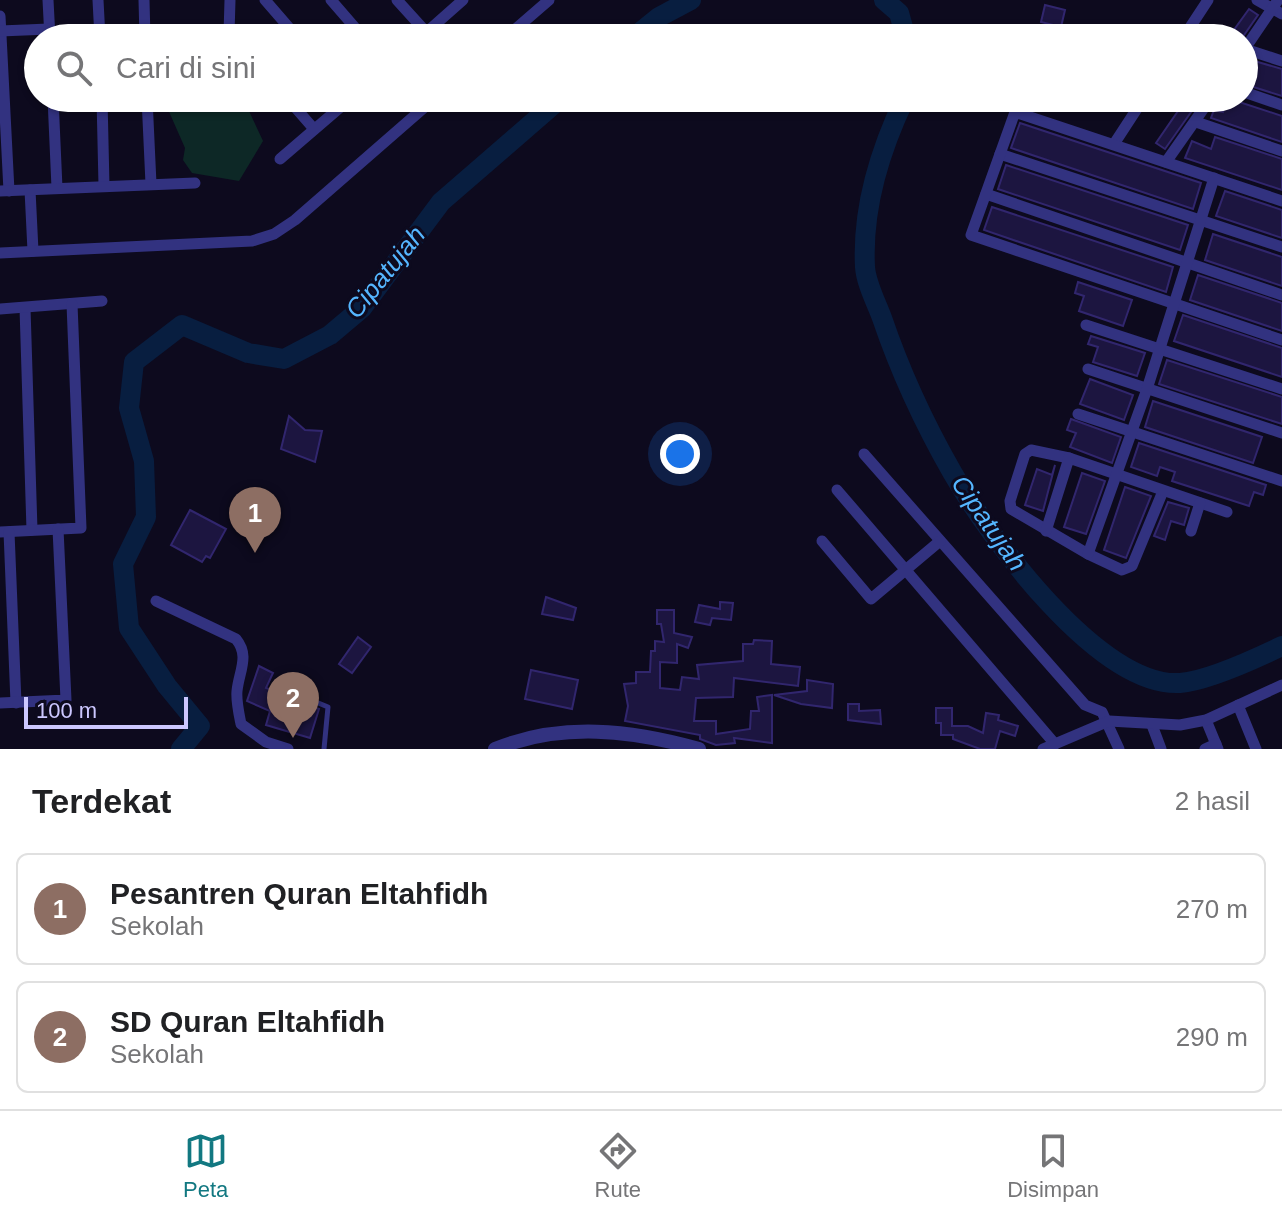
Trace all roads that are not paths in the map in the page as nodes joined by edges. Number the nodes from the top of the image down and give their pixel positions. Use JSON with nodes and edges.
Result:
{"nodes":[{"id":1,"x":48,"y":0,"type":"edge"},
{"id":2,"x":98,"y":0,"type":"edge"},
{"id":3,"x":144,"y":0,"type":"edge"},
{"id":4,"x":230,"y":0,"type":"edge"},
{"id":5,"x":265,"y":0,"type":"edge"},
{"id":6,"x":331,"y":0,"type":"edge"},
{"id":7,"x":397,"y":0,"type":"edge"},
{"id":8,"x":463,"y":0,"type":"edge"},
{"id":9,"x":549,"y":0,"type":"edge"},
{"id":10,"x":1257,"y":0,"type":"edge"},
{"id":11,"x":1207,"y":1,"type":"edge"},
{"id":12,"x":1277,"y":8,"type":"edge"},
{"id":13,"x":0,"y":16,"type":"edge"},
{"id":14,"x":49,"y":24,"type":"edge"},
{"id":15,"x":99,"y":24,"type":"edge"},
{"id":16,"x":145,"y":24,"type":"edge"},
{"id":17,"x":229,"y":24,"type":"edge"},
{"id":18,"x":286,"y":24,"type":"edge"},
{"id":19,"x":352,"y":24,"type":"edge"},
{"id":20,"x":415,"y":24,"type":"edge"},
{"id":21,"x":436,"y":24,"type":"edge"},
{"id":22,"x":521,"y":24,"type":"edge"},
{"id":23,"x":1192,"y":24,"type":"edge"},
{"id":24,"x":0,"y":31,"type":"edge"},
{"id":25,"x":24,"y":32,"type":"edge"},
{"id":26,"x":1258,"y":32,"type":"edge"},
{"id":27,"x":1258,"y":53,"type":"edge"},
{"id":28,"x":1282,"y":61,"type":"edge"},
{"id":29,"x":1258,"y":97,"type":"edge"},
{"id":30,"x":1282,"y":105,"type":"edge"},
{"id":31,"x":54,"y":112,"type":"edge"},
{"id":32,"x":102,"y":112,"type":"edge"},
{"id":33,"x":148,"y":112,"type":"edge"},
{"id":34,"x":299,"y":112,"type":"edge"},
{"id":35,"x":334,"y":112,"type":"edge"},
{"id":36,"x":419,"y":112,"type":"edge"},
{"id":37,"x":1135,"y":112,"type":"edge"},
{"id":38,"x":1202,"y":112,"type":"edge"},
{"id":39,"x":1196,"y":122,"type":"junction"},
{"id":40,"x":314,"y":129,"type":"junction"},
{"id":41,"x":1114,"y":144,"type":"junction"},
{"id":42,"x":1282,"y":151,"type":"edge"},
{"id":43,"x":1000,"y":154,"type":"junction"},
{"id":44,"x":280,"y":159,"type":"dead end"},
{"id":45,"x":1166,"y":162,"type":"junction"},
{"id":46,"x":1214,"y":178,"type":"junction"},
{"id":47,"x":195,"y":183,"type":"dead end"},
{"id":48,"x":151,"y":184,"type":"junction"},
{"id":49,"x":104,"y":186,"type":"junction"},
{"id":50,"x":57,"y":188,"type":"junction"},
{"id":51,"x":30,"y":190,"type":"junction"},
{"id":52,"x":4,"y":191,"type":"edge"},
{"id":53,"x":986,"y":194,"type":"junction"},
{"id":54,"x":1282,"y":201,"type":"edge"},
{"id":55,"x":1202,"y":219,"type":"junction"},
{"id":56,"x":1282,"y":247,"type":"edge"},
{"id":57,"x":33,"y":251,"type":"junction"},
{"id":58,"x":0,"y":253,"type":"edge"},
{"id":59,"x":1187,"y":265,"type":"junction"},
{"id":60,"x":1282,"y":295,"type":"edge"},
{"id":61,"x":102,"y":301,"type":"dead end"},
{"id":62,"x":72,"y":304,"type":"junction"},
{"id":63,"x":1175,"y":306,"type":"junction"},
{"id":64,"x":25,"y":308,"type":"junction"},
{"id":65,"x":0,"y":309,"type":"edge"},
{"id":66,"x":1086,"y":325,"type":"dead end"},
{"id":67,"x":1282,"y":340,"type":"edge"},
{"id":68,"x":1160,"y":351,"type":"junction"},
{"id":69,"x":1088,"y":369,"type":"dead end"},
{"id":70,"x":1147,"y":389,"type":"junction"},
{"id":71,"x":1282,"y":389,"type":"edge"},
{"id":72,"x":1078,"y":414,"type":"dead end"},
{"id":73,"x":1132,"y":431,"type":"junction"},
{"id":74,"x":1282,"y":433,"type":"edge"},
{"id":75,"x":864,"y":454,"type":"dead end"},
{"id":76,"x":1069,"y":458,"type":"junction"},
{"id":77,"x":1118,"y":476,"type":"junction"},
{"id":78,"x":1282,"y":481,"type":"edge"},
{"id":79,"x":837,"y":490,"type":"dead end"},
{"id":80,"x":1163,"y":491,"type":"junction"},
{"id":81,"x":1200,"y":503,"type":"junction"},
{"id":82,"x":1227,"y":512,"type":"dead end"},
{"id":83,"x":58,"y":529,"type":"junction"},
{"id":84,"x":32,"y":530,"type":"junction"},
{"id":85,"x":1046,"y":531,"type":"junction"},
{"id":86,"x":1191,"y":531,"type":"dead end"},
{"id":87,"x":5,"y":532,"type":"edge"},
{"id":88,"x":822,"y":541,"type":"dead end"},
{"id":89,"x":940,"y":541,"type":"junction"},
{"id":90,"x":1088,"y":554,"type":"junction"},
{"id":91,"x":905,"y":570,"type":"junction"},
{"id":92,"x":156,"y":601,"type":"dead end"},
{"id":93,"x":1281,"y":689,"type":"edge"},
{"id":94,"x":299,"y":695,"type":"dead end"},
{"id":95,"x":0,"y":703,"type":"edge"},
{"id":96,"x":16,"y":703,"type":"junction"},
{"id":97,"x":1238,"y":705,"type":"junction"},
{"id":98,"x":1206,"y":720,"type":"junction"},
{"id":99,"x":1109,"y":721,"type":"junction"},
{"id":100,"x":1152,"y":725,"type":"junction"},
{"id":101,"x":636,"y":742,"type":"edge"},
{"id":102,"x":1055,"y":744,"type":"junction"},
{"id":103,"x":1213,"y":747,"type":"edge"},
{"id":104,"x":288,"y":749,"type":"edge"},
{"id":105,"x":324,"y":749,"type":"edge"},
{"id":106,"x":495,"y":749,"type":"edge"},
{"id":107,"x":699,"y":749,"type":"edge"},
{"id":108,"x":1043,"y":749,"type":"edge"},
{"id":109,"x":1119,"y":749,"type":"edge"},
{"id":110,"x":1161,"y":749,"type":"edge"},
{"id":111,"x":1256,"y":749,"type":"edge"}],
"edges":[{"from":1,"to":14,"type":"street"},
{"from":2,"to":15,"type":"street"},
{"from":3,"to":16,"type":"street"},
{"from":4,"to":17,"type":"street"},
{"from":5,"to":18,"type":"street"},
{"from":6,"to":19,"type":"street"},
{"from":7,"to":20,"type":"street"},
{"from":8,"to":21,"type":"street"},
{"from":9,"to":22,"type":"street"},
{"from":10,"to":12,"type":"street"},
{"from":11,"to":23,"type":"street"},
{"from":12,"to":26,"type":"street"},
{"from":13,"to":24,"type":"street"},
{"from":24,"to":25,"type":"street"},
{"from":24,"to":52,"type":"street"},
{"from":27,"to":28,"type":"street"},
{"from":29,"to":30,"type":"street"},
{"from":31,"to":50,"type":"street"},
{"from":32,"to":49,"type":"street"},
{"from":33,"to":48,"type":"street"},
{"from":34,"to":40,"type":"street"},
{"from":35,"to":40,"type":"street"},
{"from":36,"to":57,"type":"street"},
{"from":37,"to":41,"type":"street"},
{"from":38,"to":39,"type":"street"},
{"from":39,"to":42,"type":"street"},
{"from":39,"to":45,"type":"street"},
{"from":40,"to":44,"type":"street"},
{"from":41,"to":43,"type":"street"},
{"from":41,"to":45,"type":"street"},
{"from":43,"to":53,"type":"street"},
{"from":43,"to":55,"type":"street"},
{"from":45,"to":46,"type":"street"},
{"from":46,"to":54,"type":"street"},
{"from":46,"to":55,"type":"street"},
{"from":47,"to":48,"type":"street"},
{"from":48,"to":49,"type":"street"},
{"from":49,"to":50,"type":"street"},
{"from":50,"to":51,"type":"street"},
{"from":51,"to":52,"type":"street"},
{"from":51,"to":57,"type":"street"},
{"from":53,"to":59,"type":"street"},
{"from":53,"to":63,"type":"street"},
{"from":55,"to":56,"type":"street"},
{"from":55,"to":59,"type":"street"},
{"from":57,"to":58,"type":"street"},
{"from":59,"to":60,"type":"street"},
{"from":59,"to":63,"type":"street"},
{"from":61,"to":62,"type":"street"},
{"from":62,"to":64,"type":"street"},
{"from":62,"to":83,"type":"street"},
{"from":63,"to":67,"type":"street"},
{"from":63,"to":68,"type":"street"},
{"from":64,"to":65,"type":"street"},
{"from":64,"to":84,"type":"street"},
{"from":66,"to":68,"type":"street"},
{"from":68,"to":70,"type":"street"},
{"from":68,"to":71,"type":"street"},
{"from":69,"to":70,"type":"street"},
{"from":70,"to":73,"type":"street"},
{"from":70,"to":74,"type":"street"},
{"from":72,"to":73,"type":"street"},
{"from":73,"to":77,"type":"street"},
{"from":73,"to":78,"type":"street"},
{"from":75,"to":89,"type":"street"},
{"from":76,"to":77,"type":"street"},
{"from":76,"to":85,"type":"street"},
{"from":76,"to":85,"type":"street"},
{"from":77,"to":80,"type":"street"},
{"from":77,"to":90,"type":"street"},
{"from":79,"to":91,"type":"street"},
{"from":80,"to":81,"type":"street"},
{"from":80,"to":90,"type":"street"},
{"from":81,"to":82,"type":"street"},
{"from":81,"to":86,"type":"street"},
{"from":83,"to":84,"type":"street"},
{"from":83,"to":96,"type":"street"},
{"from":84,"to":87,"type":"street"},
{"from":85,"to":90,"type":"street"},
{"from":87,"to":96,"type":"street"},
{"from":88,"to":91,"type":"street"},
{"from":89,"to":91,"type":"street"},
{"from":89,"to":99,"type":"street"},
{"from":91,"to":102,"type":"street"},
{"from":92,"to":104,"type":"street"},
{"from":93,"to":97,"type":"street"},
{"from":94,"to":105,"type":"lane"},
{"from":95,"to":96,"type":"street"},
{"from":97,"to":98,"type":"street"},
{"from":97,"to":111,"type":"street"},
{"from":98,"to":100,"type":"street"},
{"from":98,"to":103,"type":"street"},
{"from":99,"to":100,"type":"street"},
{"from":99,"to":102,"type":"street"},
{"from":99,"to":109,"type":"street"},
{"from":100,"to":110,"type":"street"},
{"from":101,"to":106,"type":"street"},
{"from":101,"to":107,"type":"street"},
{"from":102,"to":108,"type":"street"}]}
